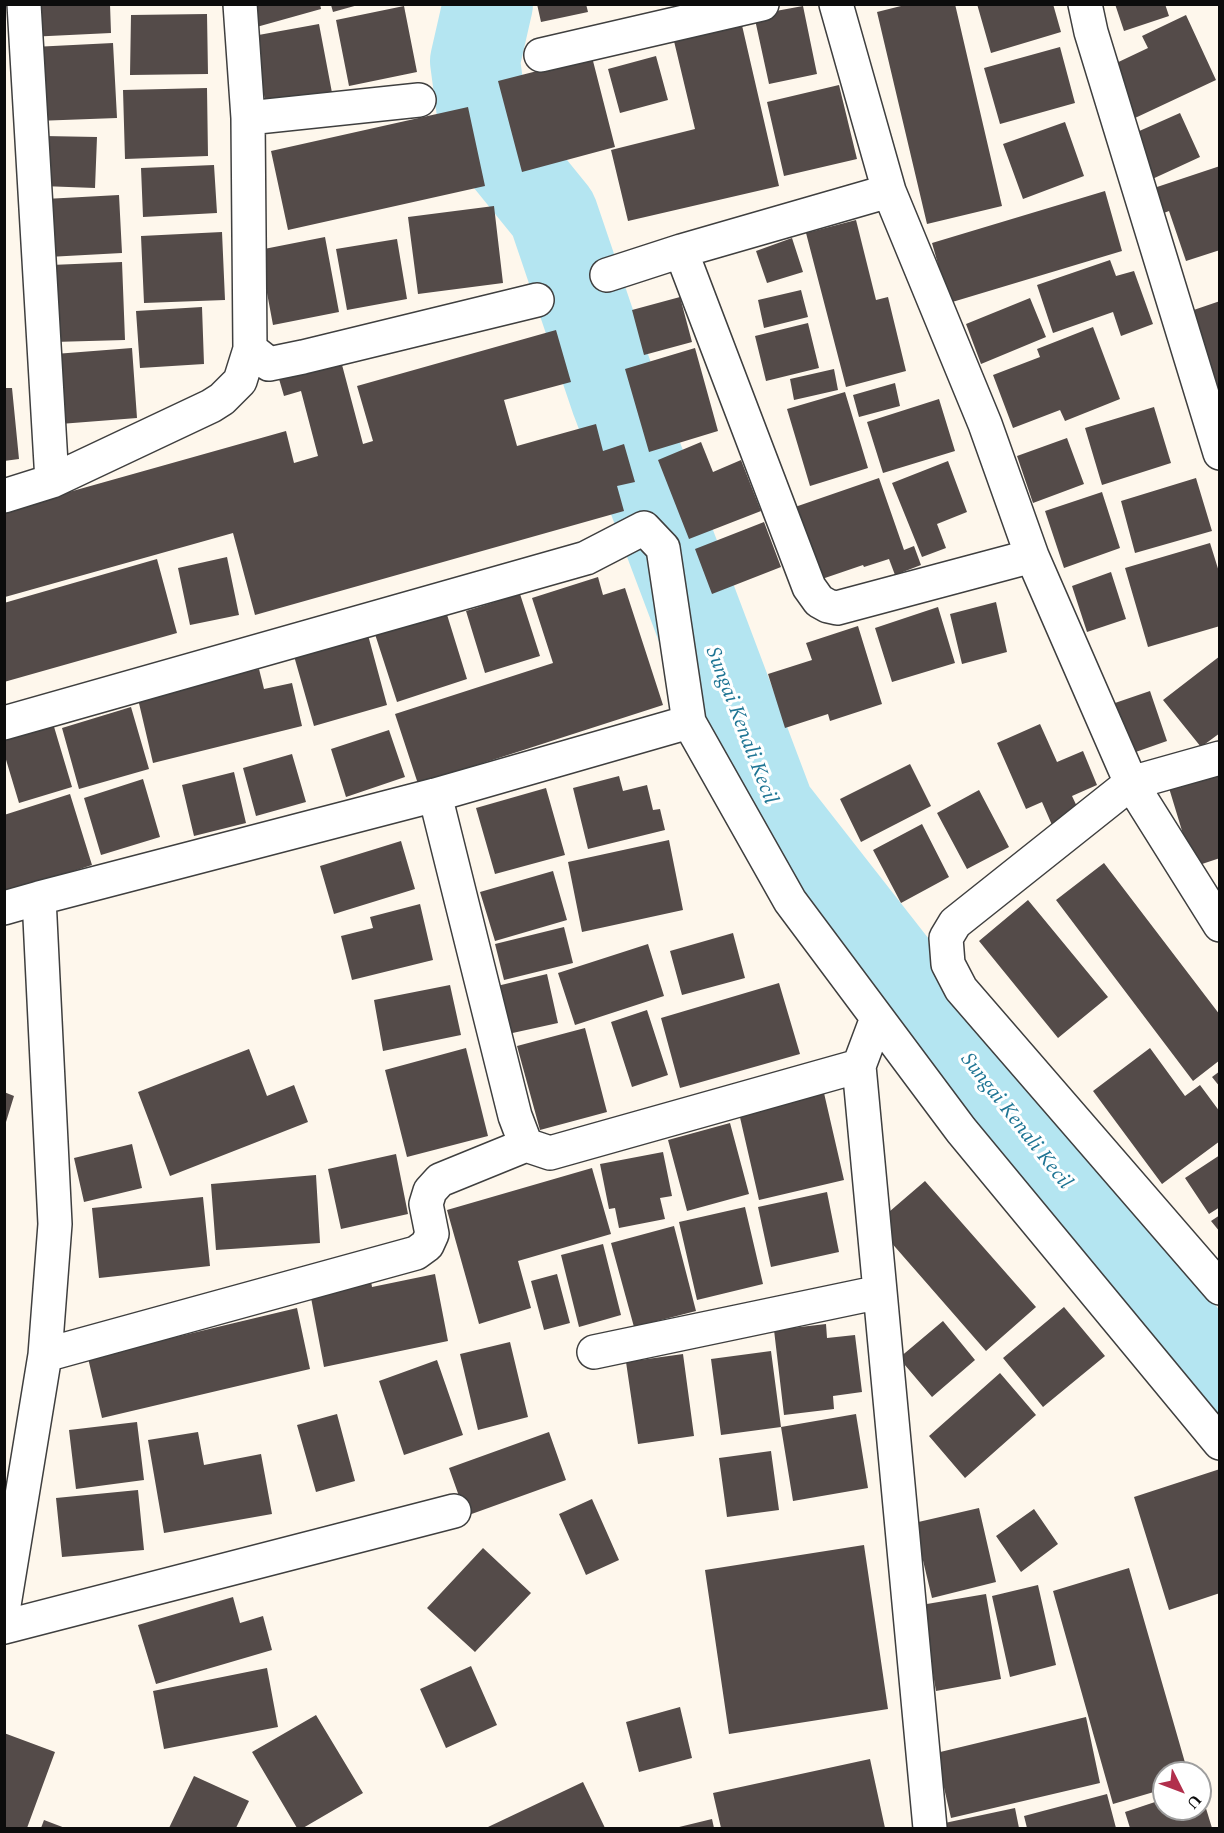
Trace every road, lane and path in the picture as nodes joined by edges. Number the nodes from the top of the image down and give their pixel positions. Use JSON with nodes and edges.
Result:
{"nodes":[{"id":1,"x":24,"y":4,"type":"edge"},
{"id":2,"x":240,"y":4,"type":"edge"},
{"id":3,"x":762,"y":4,"type":"edge"},
{"id":4,"x":836,"y":4,"type":"edge"},
{"id":5,"x":1085,"y":4,"type":"edge"},
{"id":6,"x":541,"y":55,"type":"dead end"},
{"id":7,"x":419,"y":100,"type":"dead end"},
{"id":8,"x":248,"y":118,"type":"junction"},
{"id":9,"x":889,"y":191,"type":"junction"},
{"id":10,"x":681,"y":251,"type":"junction"},
{"id":11,"x":607,"y":275,"type":"dead end"},
{"id":12,"x":537,"y":300,"type":"dead end"},
{"id":13,"x":250,"y":349,"type":"junction"},
{"id":14,"x":1220,"y":453,"type":"edge"},
{"id":15,"x":52,"y":481,"type":"junction"},
{"id":16,"x":4,"y":496,"type":"edge"},
{"id":17,"x":1032,"y":556,"type":"junction"},
{"id":18,"x":689,"y":722,"type":"junction"},
{"id":19,"x":4,"y":723,"type":"edge"},
{"id":20,"x":1220,"y":759,"type":"edge"},
{"id":21,"x":1131,"y":783,"type":"junction"},
{"id":22,"x":435,"y":795,"type":"junction"},
{"id":23,"x":39,"y":897,"type":"junction"},
{"id":24,"x":4,"y":908,"type":"edge"},
{"id":25,"x":1220,"y":925,"type":"edge"},
{"id":26,"x":877,"y":1018,"type":"junction"},
{"id":27,"x":859,"y":1066,"type":"junction"},
{"id":28,"x":526,"y":1145,"type":"junction"},
{"id":29,"x":1220,"y":1288,"type":"edge"},
{"id":30,"x":880,"y":1292,"type":"junction"},
{"id":31,"x":594,"y":1352,"type":"dead end"},
{"id":32,"x":45,"y":1355,"type":"junction"},
{"id":33,"x":1220,"y":1443,"type":"edge"},
{"id":34,"x":454,"y":1511,"type":"dead end"},
{"id":35,"x":4,"y":1605,"type":"edge"},
{"id":36,"x":4,"y":1627,"type":"edge"},
{"id":37,"x":930,"y":1828,"type":"edge"}],
"edges":[{"from":1,"to":15,"type":"street"},
{"from":2,"to":8,"type":"street"},
{"from":3,"to":6,"type":"street"},
{"from":4,"to":9,"type":"street"},
{"from":5,"to":14,"type":"street"},
{"from":7,"to":8,"type":"street"},
{"from":8,"to":13,"type":"street"},
{"from":9,"to":10,"type":"street"},
{"from":9,"to":17,"type":"street"},
{"from":10,"to":11,"type":"street"},
{"from":10,"to":17,"type":"street"},
{"from":12,"to":13,"type":"street"},
{"from":13,"to":15,"type":"street"},
{"from":15,"to":16,"type":"street"},
{"from":17,"to":21,"type":"street"},
{"from":18,"to":19,"type":"street"},
{"from":18,"to":22,"type":"street"},
{"from":18,"to":26,"type":"street"},
{"from":20,"to":21,"type":"street"},
{"from":21,"to":25,"type":"street"},
{"from":21,"to":29,"type":"street"},
{"from":22,"to":23,"type":"street"},
{"from":22,"to":28,"type":"street"},
{"from":23,"to":24,"type":"street"},
{"from":23,"to":32,"type":"street"},
{"from":26,"to":27,"type":"street"},
{"from":26,"to":33,"type":"street"},
{"from":27,"to":28,"type":"street"},
{"from":27,"to":30,"type":"street"},
{"from":28,"to":32,"type":"street"},
{"from":30,"to":31,"type":"street"},
{"from":30,"to":37,"type":"street"},
{"from":32,"to":35,"type":"street"},
{"from":34,"to":36,"type":"street"}]}
